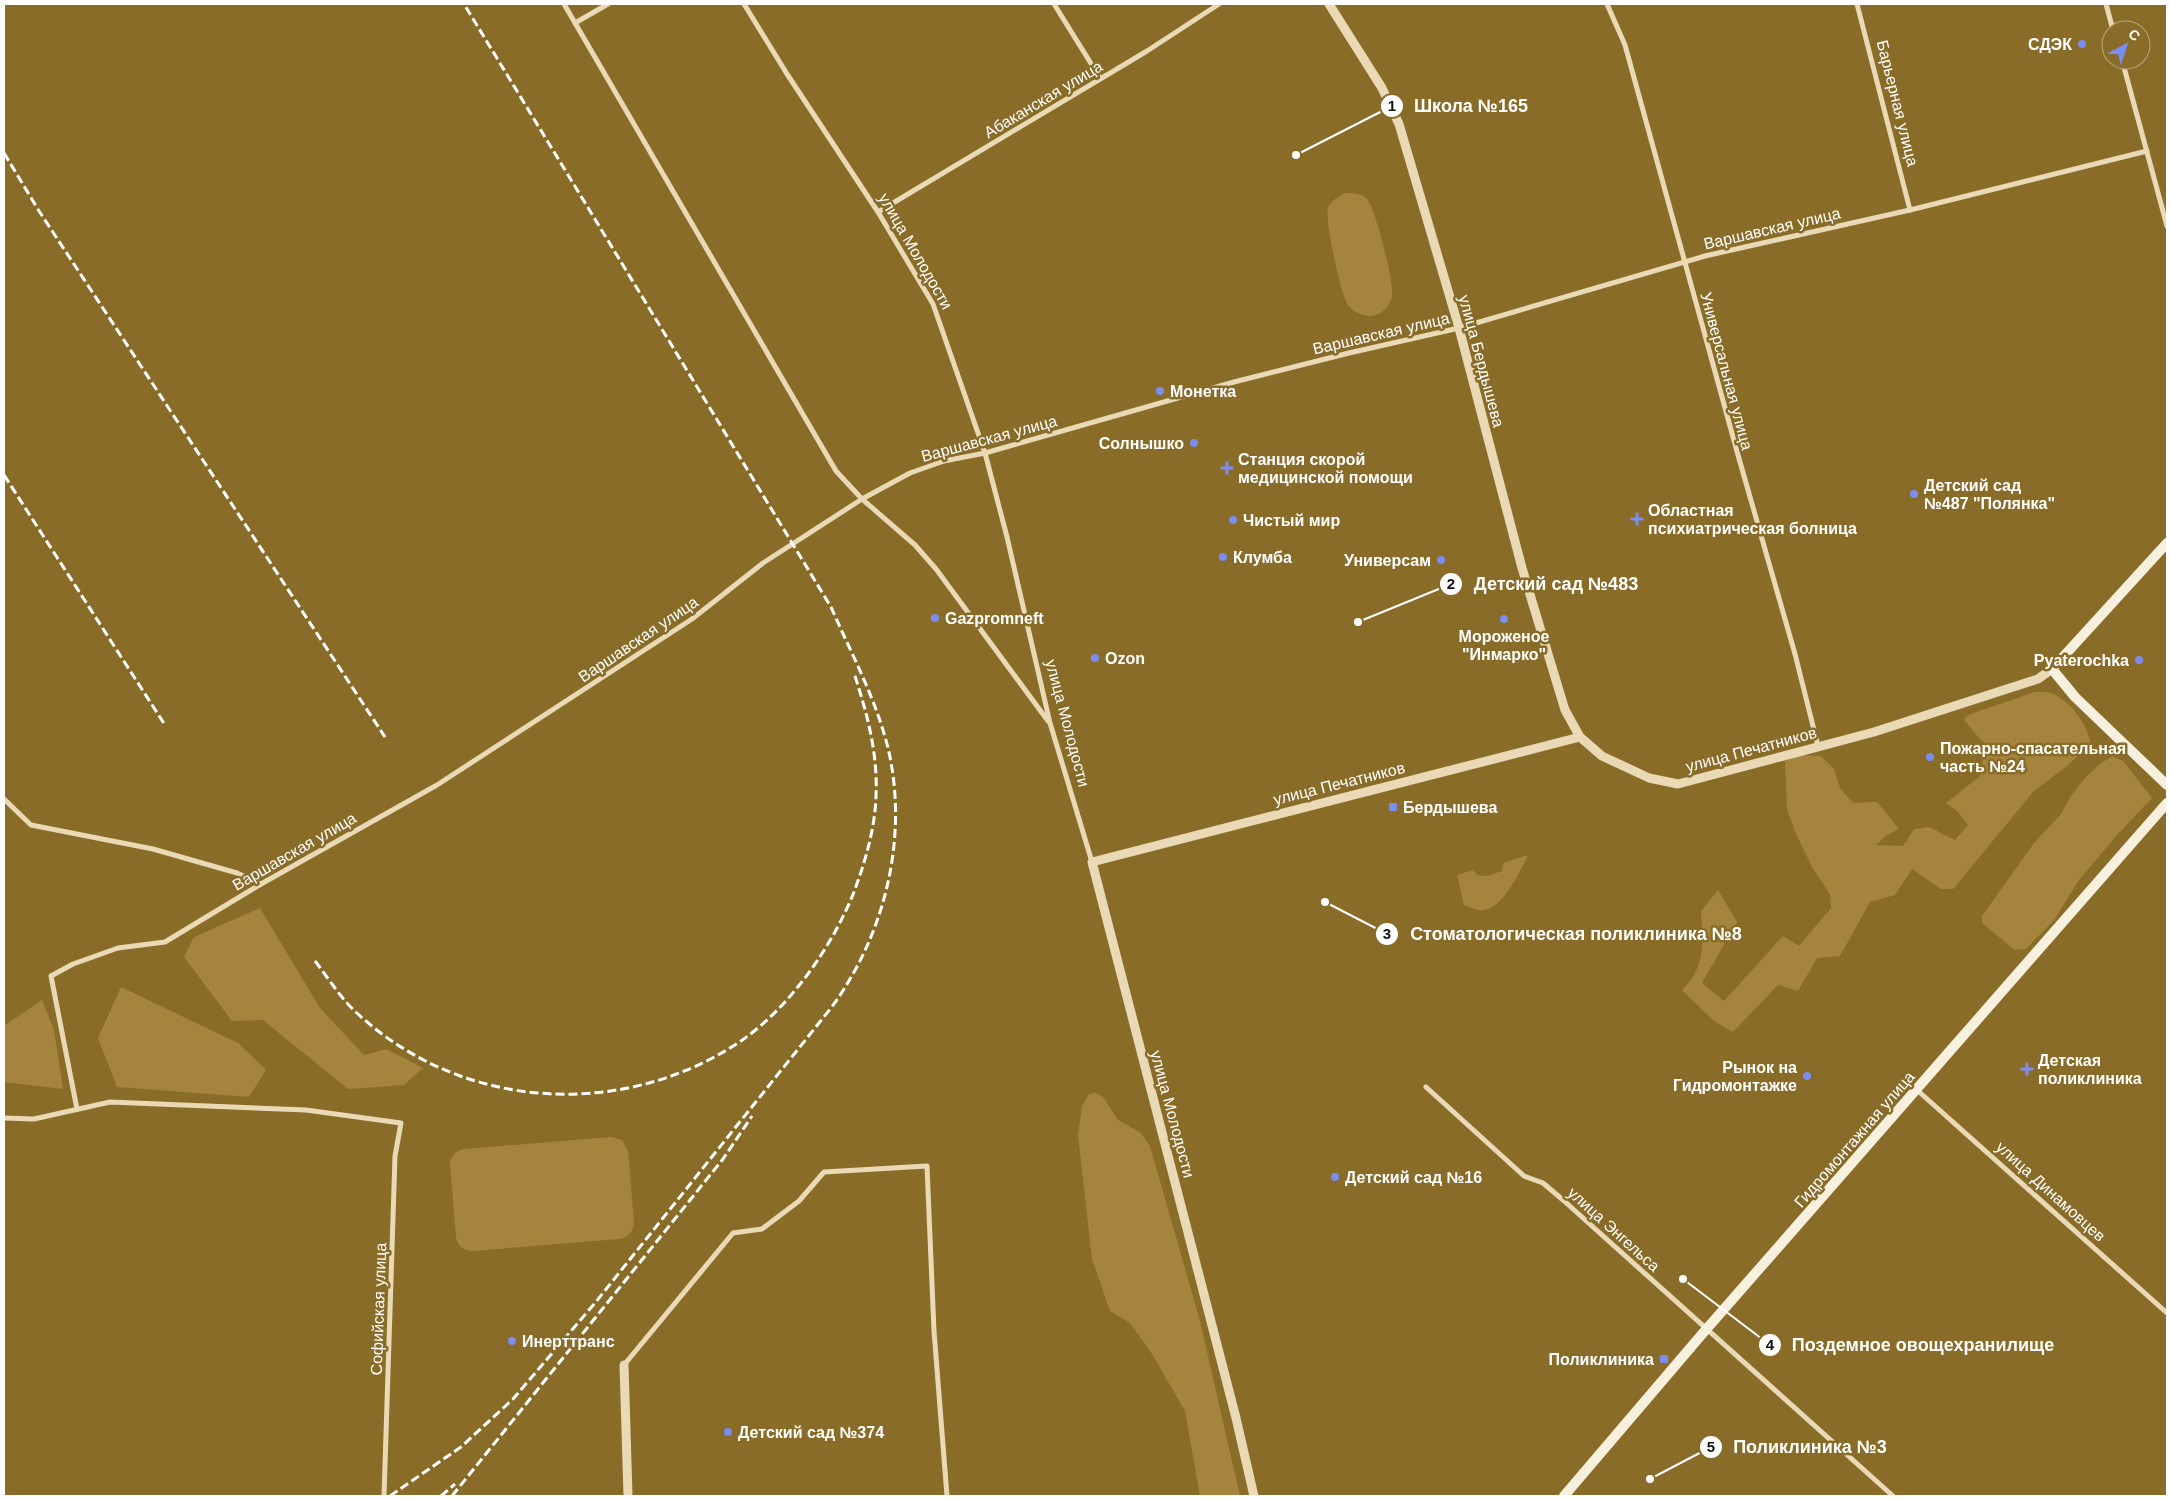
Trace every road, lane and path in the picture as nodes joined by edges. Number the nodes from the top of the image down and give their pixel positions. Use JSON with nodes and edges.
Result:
{"nodes":[{"id":1,"x":564,"y":4,"type":"edge"},
{"id":2,"x":608,"y":4,"type":"edge"},
{"id":3,"x":744,"y":4,"type":"edge"},
{"id":4,"x":1054,"y":4,"type":"edge"},
{"id":5,"x":1219,"y":4,"type":"edge"},
{"id":6,"x":1329,"y":4,"type":"edge"},
{"id":7,"x":1607,"y":4,"type":"edge"},
{"id":8,"x":1857,"y":4,"type":"edge"},
{"id":9,"x":2106,"y":4,"type":"edge"},
{"id":10,"x":2110,"y":20,"type":"edge"},
{"id":11,"x":575,"y":23,"type":"junction"},
{"id":12,"x":2125,"y":70,"type":"edge"},
{"id":13,"x":1100,"y":78,"type":"junction"},
{"id":14,"x":2147,"y":151,"type":"junction"},
{"id":15,"x":1910,"y":210,"type":"junction"},
{"id":16,"x":878,"y":212,"type":"junction"},
{"id":17,"x":2167,"y":226,"type":"edge"},
{"id":18,"x":1684,"y":262,"type":"junction"},
{"id":19,"x":1459,"y":328,"type":"junction"},
{"id":20,"x":985,"y":453,"type":"junction"},
{"id":21,"x":862,"y":499,"type":"junction"},
{"id":22,"x":2167,"y":543,"type":"edge"},
{"id":23,"x":2052,"y":669,"type":"junction"},
{"id":24,"x":1050,"y":723,"type":"junction"},
{"id":25,"x":1580,"y":737,"type":"junction"},
{"id":26,"x":1818,"y":746,"type":"junction"},
{"id":27,"x":2167,"y":785,"type":"edge"},
{"id":28,"x":4,"y":799,"type":"edge"},
{"id":29,"x":2167,"y":803,"type":"edge"},
{"id":30,"x":1092,"y":862,"type":"junction"},
{"id":31,"x":261,"y":884,"type":"junction"},
{"id":32,"x":1426,"y":1087,"type":"dead end"},
{"id":33,"x":1917,"y":1090,"type":"junction"},
{"id":34,"x":77,"y":1109,"type":"junction"},
{"id":35,"x":4,"y":1118,"type":"edge"},
{"id":36,"x":2167,"y":1313,"type":"edge"},
{"id":37,"x":1707,"y":1329,"type":"junction"},
{"id":38,"x":624,"y":1365,"type":"joint"},
{"id":39,"x":384,"y":1496,"type":"edge"},
{"id":40,"x":628,"y":1496,"type":"edge"},
{"id":41,"x":948,"y":1496,"type":"edge"},
{"id":42,"x":1254,"y":1496,"type":"edge"},
{"id":43,"x":1564,"y":1496,"type":"edge"},
{"id":44,"x":1893,"y":1496,"type":"edge"}],
"edges":[{"from":1,"to":11,"type":"street"},
{"from":2,"to":11,"type":"street"},
{"from":3,"to":16,"type":"street","name":"улица Молодости"},
{"from":4,"to":13,"type":"street"},
{"from":5,"to":13,"type":"street","name":"Абаканская улица"},
{"from":6,"to":19,"type":"street","name":"улица Бердышева"},
{"from":7,"to":18,"type":"street","name":"Универсальная улица"},
{"from":8,"to":15,"type":"street","name":"Барьерная улица"},
{"from":9,"to":10,"type":"street"},
{"from":11,"to":21,"type":"street"},
{"from":12,"to":14,"type":"street"},
{"from":13,"to":16,"type":"street","name":"Абаканская улица"},
{"from":14,"to":15,"type":"street","name":"Варшавская улица"},
{"from":14,"to":17,"type":"street"},
{"from":15,"to":18,"type":"street","name":"Варшавская улица"},
{"from":16,"to":20,"type":"street","name":"улица Молодости"},
{"from":18,"to":19,"type":"street","name":"Варшавская улица"},
{"from":18,"to":26,"type":"street","name":"Универсальная улица"},
{"from":19,"to":20,"type":"street","name":"Варшавская улица"},
{"from":19,"to":25,"type":"street","name":"улица Бердышева"},
{"from":20,"to":21,"type":"street","name":"Варшавская улица"},
{"from":20,"to":24,"type":"street","name":"улица Молодости"},
{"from":21,"to":24,"type":"street"},
{"from":21,"to":31,"type":"street","name":"Варшавская улица"},
{"from":22,"to":23,"type":"main road","name":"улица Печатников"},
{"from":23,"to":26,"type":"street","name":"улица Печатников"},
{"from":23,"to":27,"type":"main road"},
{"from":24,"to":30,"type":"street","name":"улица Молодости"},
{"from":25,"to":26,"type":"street","name":"улица Печатников"},
{"from":25,"to":30,"type":"street","name":"улица Печатников"},
{"from":28,"to":31,"type":"street"},
{"from":29,"to":33,"type":"main road","name":"Гидромонтажная улица"},
{"from":30,"to":42,"type":"street","name":"улица Молодости"},
{"from":31,"to":34,"type":"street","name":"Варшавская улица"},
{"from":32,"to":37,"type":"street","name":"улица Энгельса"},
{"from":33,"to":36,"type":"street","name":"улица Динамовцев"},
{"from":33,"to":37,"type":"main road","name":"Гидромонтажная улица"},
{"from":34,"to":35,"type":"street"},
{"from":34,"to":39,"type":"street","name":"Софийская улица"},
{"from":37,"to":43,"type":"main road","name":"Гидромонтажная улица"},
{"from":37,"to":44,"type":"street","name":"улица Энгельса"},
{"from":38,"to":40,"type":"street"},
{"from":38,"to":41,"type":"street"}]}
